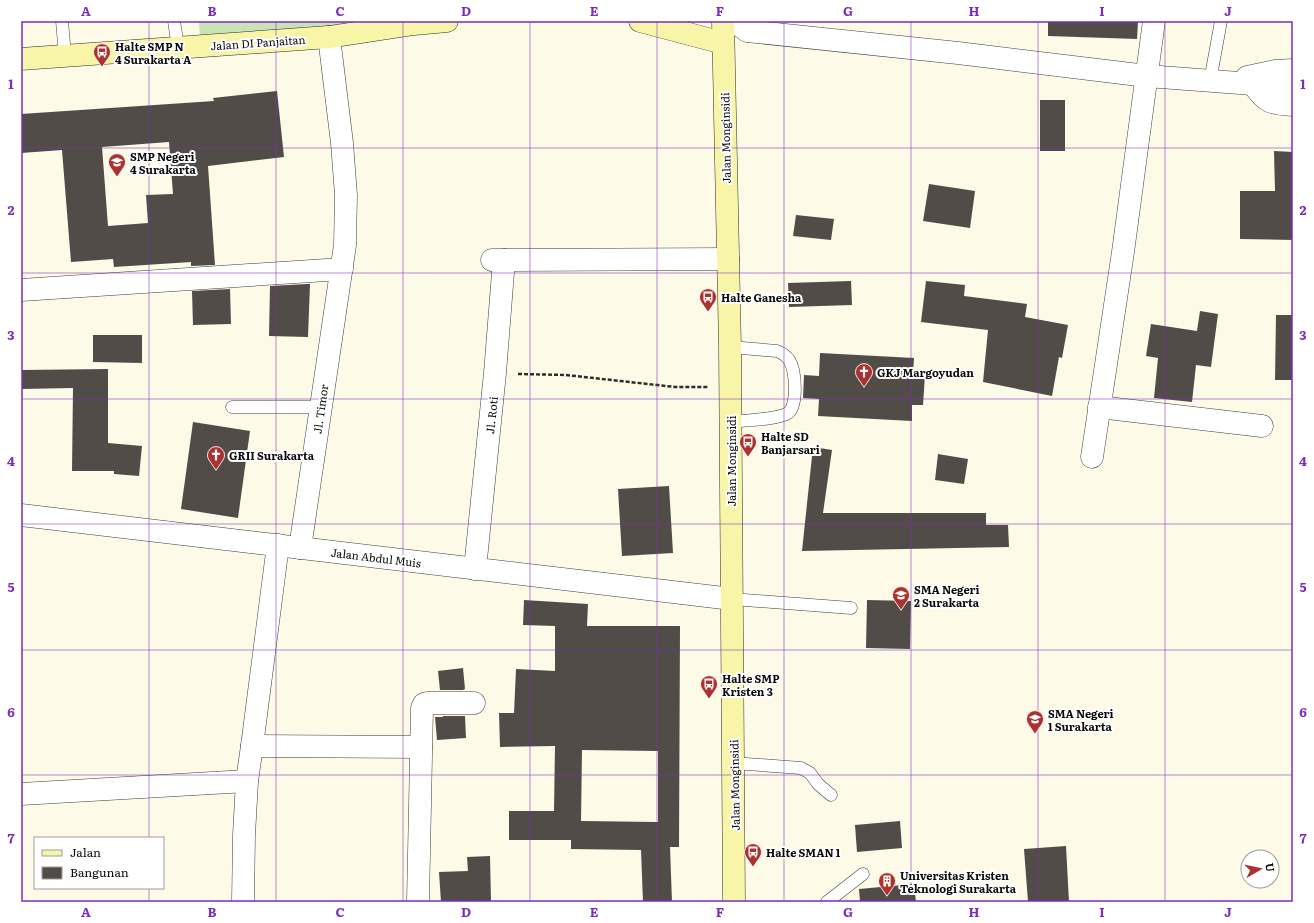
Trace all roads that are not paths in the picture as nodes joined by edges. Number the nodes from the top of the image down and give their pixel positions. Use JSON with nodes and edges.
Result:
{"nodes":[{"id":1,"x":62,"y":21,"type":"edge"},
{"id":2,"x":174,"y":21,"type":"edge"},
{"id":3,"x":447,"y":21,"type":"edge"},
{"id":4,"x":640,"y":21,"type":"edge"},
{"id":5,"x":723,"y":21,"type":"edge"},
{"id":6,"x":1154,"y":21,"type":"edge"},
{"id":7,"x":1221,"y":21,"type":"edge"},
{"id":8,"x":415,"y":23,"type":"edge"},
{"id":9,"x":741,"y":26,"type":"edge"},
{"id":10,"x":329,"y":37,"type":"junction"},
{"id":11,"x":723,"y":43,"type":"junction"},
{"id":12,"x":178,"y":47,"type":"junction"},
{"id":13,"x":65,"y":55,"type":"junction"},
{"id":14,"x":21,"y":59,"type":"edge"},
{"id":15,"x":1147,"y":76,"type":"junction"},
{"id":16,"x":1210,"y":81,"type":"junction"},
{"id":17,"x":1246,"y":84,"type":"junction"},
{"id":18,"x":1292,"y":87,"type":"edge"},
{"id":19,"x":728,"y":259,"type":"junction"},
{"id":20,"x":342,"y":269,"type":"junction"},
{"id":21,"x":21,"y":290,"type":"edge"},
{"id":22,"x":730,"y":347,"type":"junction"},
{"id":23,"x":232,"y":406,"type":"dead end"},
{"id":24,"x":320,"y":407,"type":"junction"},
{"id":25,"x":1099,"y":407,"type":"junction"},
{"id":26,"x":730,"y":422,"type":"junction"},
{"id":27,"x":1262,"y":426,"type":"dead end"},
{"id":28,"x":1092,"y":457,"type":"dead end"},
{"id":29,"x":21,"y":515,"type":"edge"},
{"id":30,"x":278,"y":545,"type":"junction"},
{"id":31,"x":300,"y":548,"type":"junction"},
{"id":32,"x":475,"y":569,"type":"junction"},
{"id":33,"x":732,"y":599,"type":"junction"},
{"id":34,"x":851,"y":608,"type":"dead end"},
{"id":35,"x":474,"y":703,"type":"dead end"},
{"id":36,"x":252,"y":746,"type":"junction"},
{"id":37,"x":421,"y":747,"type":"junction"},
{"id":38,"x":733,"y":763,"type":"junction"},
{"id":39,"x":247,"y":781,"type":"junction"},
{"id":40,"x":21,"y":794,"type":"edge"},
{"id":41,"x":831,"y":796,"type":"dead end"},
{"id":42,"x":863,"y":874,"type":"dead end"},
{"id":43,"x":243,"y":902,"type":"edge"},
{"id":44,"x":418,"y":902,"type":"edge"},
{"id":45,"x":734,"y":902,"type":"edge"},
{"id":46,"x":827,"y":902,"type":"edge"}],
"edges":[{"from":1,"to":13,"type":"lane"},
{"from":2,"to":12,"type":"lane"},
{"from":3,"to":8,"type":"main road","name":"Jalan DI Panjaitan"},
{"from":4,"to":11,"type":"main road"},
{"from":5,"to":11,"type":"main road","name":"Jalan Monginsidi"},
{"from":6,"to":15,"type":"street"},
{"from":7,"to":16,"type":"lane"},
{"from":8,"to":10,"type":"main road","name":"Jalan DI Panjaitan"},
{"from":9,"to":11,"type":"street"},
{"from":9,"to":15,"type":"street"},
{"from":10,"to":12,"type":"main road","name":"Jalan DI Panjaitan"},
{"from":10,"to":20,"type":"street","name":"Jl. Timor"},
{"from":11,"to":19,"type":"main road","name":"Jalan Monginsidi"},
{"from":12,"to":13,"type":"main road","name":"Jalan DI Panjaitan"},
{"from":13,"to":14,"type":"main road","name":"Jalan DI Panjaitan"},
{"from":15,"to":16,"type":"street"},
{"from":15,"to":25,"type":"street"},
{"from":16,"to":17,"type":"street"},
{"from":17,"to":18,"type":"street"},
{"from":17,"to":18,"type":"street"},
{"from":19,"to":22,"type":"main road","name":"Jalan Monginsidi"},
{"from":19,"to":32,"type":"street","name":"Jl. Roti"},
{"from":20,"to":21,"type":"street"},
{"from":20,"to":24,"type":"street","name":"Jl. Timor"},
{"from":22,"to":26,"type":"main road","name":"Jalan Monginsidi"},
{"from":22,"to":26,"type":"lane"},
{"from":23,"to":24,"type":"lane"},
{"from":24,"to":31,"type":"street","name":"Jl. Timor"},
{"from":25,"to":27,"type":"street"},
{"from":25,"to":28,"type":"street"},
{"from":26,"to":33,"type":"main road","name":"Jalan Monginsidi"},
{"from":29,"to":30,"type":"street","name":"Jalan Abdul Muis"},
{"from":30,"to":31,"type":"street","name":"Jalan Abdul Muis"},
{"from":30,"to":36,"type":"street"},
{"from":31,"to":32,"type":"street","name":"Jalan Abdul Muis"},
{"from":32,"to":33,"type":"street","name":"Jalan Abdul Muis"},
{"from":33,"to":34,"type":"lane"},
{"from":33,"to":38,"type":"main road","name":"Jalan Monginsidi"},
{"from":35,"to":37,"type":"street"},
{"from":36,"to":37,"type":"street"},
{"from":36,"to":39,"type":"street"},
{"from":37,"to":44,"type":"street"},
{"from":38,"to":41,"type":"lane"},
{"from":38,"to":45,"type":"main road","name":"Jalan Monginsidi"},
{"from":39,"to":40,"type":"street"},
{"from":39,"to":43,"type":"street"},
{"from":42,"to":46,"type":"lane"}]}
